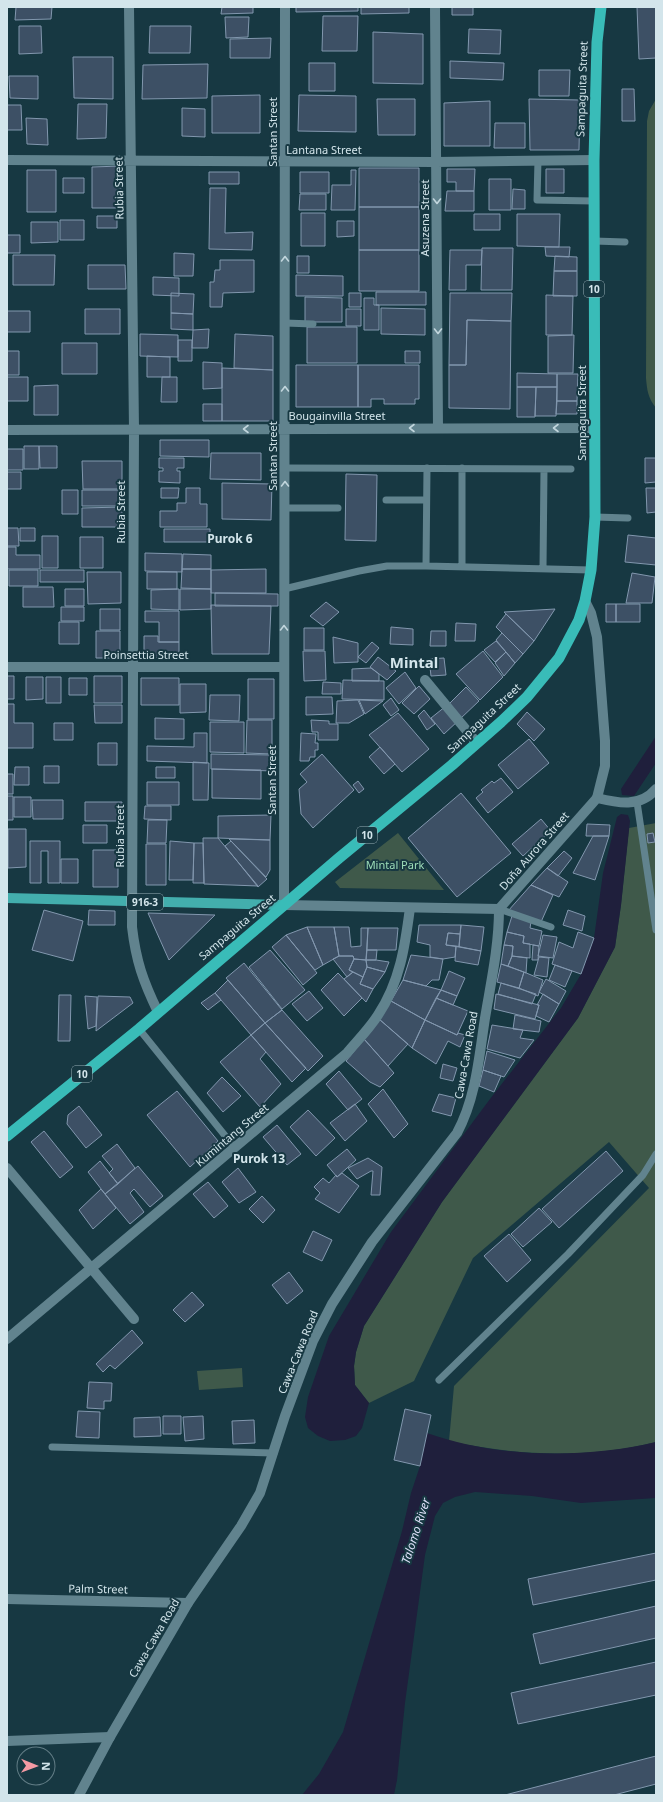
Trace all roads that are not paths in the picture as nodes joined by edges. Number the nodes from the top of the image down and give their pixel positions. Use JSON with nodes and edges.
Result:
{"nodes":[{"id":1,"x":129,"y":7,"type":"edge"},
{"id":2,"x":285,"y":7,"type":"edge"},
{"id":3,"x":436,"y":7,"type":"edge"},
{"id":4,"x":601,"y":7,"type":"edge"},
{"id":5,"x":7,"y":160,"type":"edge"},
{"id":6,"x":538,"y":160,"type":"junction"},
{"id":7,"x":594,"y":160,"type":"junction"},
{"id":8,"x":131,"y":162,"type":"junction"},
{"id":9,"x":285,"y":162,"type":"junction"},
{"id":10,"x":436,"y":162,"type":"junction"},
{"id":11,"x":594,"y":200,"type":"junction"},
{"id":12,"x":594,"y":242,"type":"junction"},
{"id":13,"x":625,"y":242,"type":"dead end"},
{"id":14,"x":285,"y":323,"type":"junction"},
{"id":15,"x":313,"y":324,"type":"dead end"},
{"id":16,"x":285,"y":428,"type":"junction"},
{"id":17,"x":438,"y":428,"type":"junction"},
{"id":18,"x":595,"y":428,"type":"junction"},
{"id":19,"x":134,"y":429,"type":"junction"},
{"id":20,"x":7,"y":430,"type":"edge"},
{"id":21,"x":285,"y":468,"type":"junction"},
{"id":22,"x":427,"y":468,"type":"junction"},
{"id":23,"x":462,"y":468,"type":"junction"},
{"id":24,"x":544,"y":468,"type":"junction"},
{"id":25,"x":571,"y":468,"type":"dead end"},
{"id":26,"x":386,"y":500,"type":"dead end"},
{"id":27,"x":426,"y":500,"type":"junction"},
{"id":28,"x":284,"y":508,"type":"junction"},
{"id":29,"x":338,"y":508,"type":"dead end"},
{"id":30,"x":595,"y":517,"type":"junction"},
{"id":31,"x":628,"y":518,"type":"dead end"},
{"id":32,"x":426,"y":566,"type":"junction"},
{"id":33,"x":462,"y":567,"type":"junction"},
{"id":34,"x":543,"y":569,"type":"junction"},
{"id":35,"x":591,"y":570,"type":"junction"},
{"id":36,"x":284,"y":589,"type":"junction"},
{"id":37,"x":585,"y":601,"type":"junction"},
{"id":38,"x":133,"y":667,"type":"junction"},
{"id":39,"x":284,"y":667,"type":"junction"},
{"id":40,"x":7,"y":668,"type":"edge"},
{"id":41,"x":425,"y":680,"type":"dead end"},
{"id":42,"x":477,"y":743,"type":"junction"},
{"id":43,"x":656,"y":789,"type":"edge"},
{"id":44,"x":597,"y":798,"type":"junction"},
{"id":45,"x":637,"y":802,"type":"junction"},
{"id":46,"x":7,"y":898,"type":"edge"},
{"id":47,"x":132,"y":902,"type":"junction"},
{"id":48,"x":284,"y":905,"type":"junction"},
{"id":49,"x":410,"y":908,"type":"junction"},
{"id":50,"x":499,"y":909,"type":"junction"},
{"id":51,"x":551,"y":927,"type":"dead end"},
{"id":52,"x":656,"y":930,"type":"edge"},
{"id":53,"x":158,"y":1012,"type":"junction"},
{"id":54,"x":139,"y":1029,"type":"junction"},
{"id":55,"x":7,"y":1136,"type":"edge"},
{"id":56,"x":235,"y":1148,"type":"junction"},
{"id":57,"x":656,"y":1154,"type":"edge"},
{"id":58,"x":7,"y":1168,"type":"edge"},
{"id":59,"x":91,"y":1268,"type":"junction"},
{"id":60,"x":134,"y":1319,"type":"dead end"},
{"id":61,"x":7,"y":1339,"type":"edge"},
{"id":62,"x":439,"y":1380,"type":"dead end"},
{"id":63,"x":52,"y":1447,"type":"dead end"},
{"id":64,"x":274,"y":1453,"type":"junction"},
{"id":65,"x":7,"y":1599,"type":"edge"},
{"id":66,"x":188,"y":1603,"type":"junction"},
{"id":67,"x":110,"y":1737,"type":"junction"},
{"id":68,"x":7,"y":1741,"type":"edge"},
{"id":69,"x":79,"y":1795,"type":"edge"}],
"edges":[{"from":1,"to":8,"type":"street","name":"Rubia Street"},
{"from":2,"to":9,"type":"street","name":"Santan Street"},
{"from":3,"to":10,"type":"street","name":"Asuzena Street"},
{"from":4,"to":7,"type":"highway","name":"Sampaguita Street","number":"10"},
{"from":5,"to":8,"type":"street","name":"Lantana Street"},
{"from":6,"to":7,"type":"street","name":"Lantana Street"},
{"from":6,"to":10,"type":"street","name":"Lantana Street"},
{"from":6,"to":11,"type":"lane"},
{"from":7,"to":11,"type":"highway","name":"Sampaguita Street","number":"10"},
{"from":8,"to":9,"type":"street","name":"Lantana Street"},
{"from":8,"to":19,"type":"street","name":"Rubia Street"},
{"from":9,"to":10,"type":"street","name":"Lantana Street"},
{"from":14,"to":9,"type":"street","name":"Santan Street","one_way":true},
{"from":10,"to":17,"type":"street","name":"Asuzena Street","one_way":true},
{"from":11,"to":12,"type":"highway","name":"Sampaguita Street","number":"10"},
{"from":12,"to":13,"type":"lane"},
{"from":12,"to":18,"type":"highway","name":"Sampaguita Street","number":"10"},
{"from":14,"to":15,"type":"lane"},
{"from":16,"to":14,"type":"street","name":"Santan Street","one_way":true},
{"from":17,"to":16,"type":"street","name":"Bougainvilla Street","one_way":true},
{"from":16,"to":19,"type":"street","name":"Bougainvilla Street","one_way":true},
{"from":16,"to":21,"type":"street","name":"Santan Street"},
{"from":18,"to":17,"type":"street","name":"Bougainvilla Street","one_way":true},
{"from":18,"to":30,"type":"highway","name":"Sampaguita Street","number":"10"},
{"from":19,"to":20,"type":"street","name":"Bougainvilla Street"},
{"from":19,"to":38,"type":"street","name":"Rubia Street"},
{"from":21,"to":22,"type":"lane"},
{"from":28,"to":21,"type":"street","name":"Santan Street","one_way":true},
{"from":22,"to":23,"type":"lane"},
{"from":22,"to":27,"type":"lane"},
{"from":23,"to":24,"type":"lane"},
{"from":23,"to":33,"type":"lane"},
{"from":24,"to":25,"type":"lane"},
{"from":24,"to":34,"type":"lane"},
{"from":26,"to":27,"type":"lane"},
{"from":27,"to":32,"type":"lane"},
{"from":28,"to":29,"type":"lane"},
{"from":28,"to":36,"type":"street","name":"Santan Street"},
{"from":30,"to":31,"type":"lane"},
{"from":30,"to":35,"type":"highway","name":"Sampaguita Street","number":"10"},
{"from":32,"to":33,"type":"lane"},
{"from":32,"to":36,"type":"lane"},
{"from":33,"to":34,"type":"lane"},
{"from":34,"to":35,"type":"lane"},
{"from":35,"to":37,"type":"highway","name":"Sampaguita Street","number":"10"},
{"from":39,"to":36,"type":"street","name":"Santan Street","one_way":true},
{"from":37,"to":42,"type":"highway","name":"Sampaguita Street","number":"10"},
{"from":37,"to":44,"type":"street","name":"Doña Aurora Street"},
{"from":38,"to":39,"type":"street","name":"Poinsettia Street"},
{"from":38,"to":40,"type":"street","name":"Poinsettia Street"},
{"from":38,"to":47,"type":"street","name":"Rubia Street"},
{"from":39,"to":48,"type":"street","name":"Santan Street"},
{"from":41,"to":42,"type":"street"},
{"from":42,"to":48,"type":"highway","name":"Sampaguita Street","number":"10"},
{"from":43,"to":45,"type":"street"},
{"from":44,"to":45,"type":"street"},
{"from":44,"to":50,"type":"street","name":"Doña Aurora Street"},
{"from":45,"to":52,"type":"lane"},
{"from":46,"to":47,"type":"main road","number":"916-3"},
{"from":47,"to":48,"type":"main road","number":"916-3"},
{"from":47,"to":53,"type":"street","name":"Rubia Street"},
{"from":48,"to":49,"type":"street"},
{"from":48,"to":53,"type":"highway","name":"Sampaguita Street","number":"10"},
{"from":49,"to":50,"type":"street"},
{"from":49,"to":56,"type":"street","name":"Kumintang Street"},
{"from":50,"to":51,"type":"lane"},
{"from":50,"to":64,"type":"street","name":"Cawa-Cawa Road"},
{"from":53,"to":54,"type":"highway","name":"Sampaguita Street","number":"10"},
{"from":54,"to":55,"type":"highway","name":"Sampaguita Street","number":"10"},
{"from":54,"to":56,"type":"lane"},
{"from":56,"to":59,"type":"street","name":"Kumintang Street"},
{"from":57,"to":62,"type":"lane"},
{"from":58,"to":59,"type":"street"},
{"from":59,"to":60,"type":"street"},
{"from":59,"to":61,"type":"street","name":"Kumintang Street"},
{"from":63,"to":64,"type":"lane"},
{"from":64,"to":66,"type":"street","name":"Cawa-Cawa Road"},
{"from":65,"to":66,"type":"street","name":"Palm Street"},
{"from":66,"to":67,"type":"street","name":"Cawa-Cawa Road"},
{"from":67,"to":68,"type":"street"},
{"from":67,"to":69,"type":"street","name":"Cawa-Cawa Road"}]}
